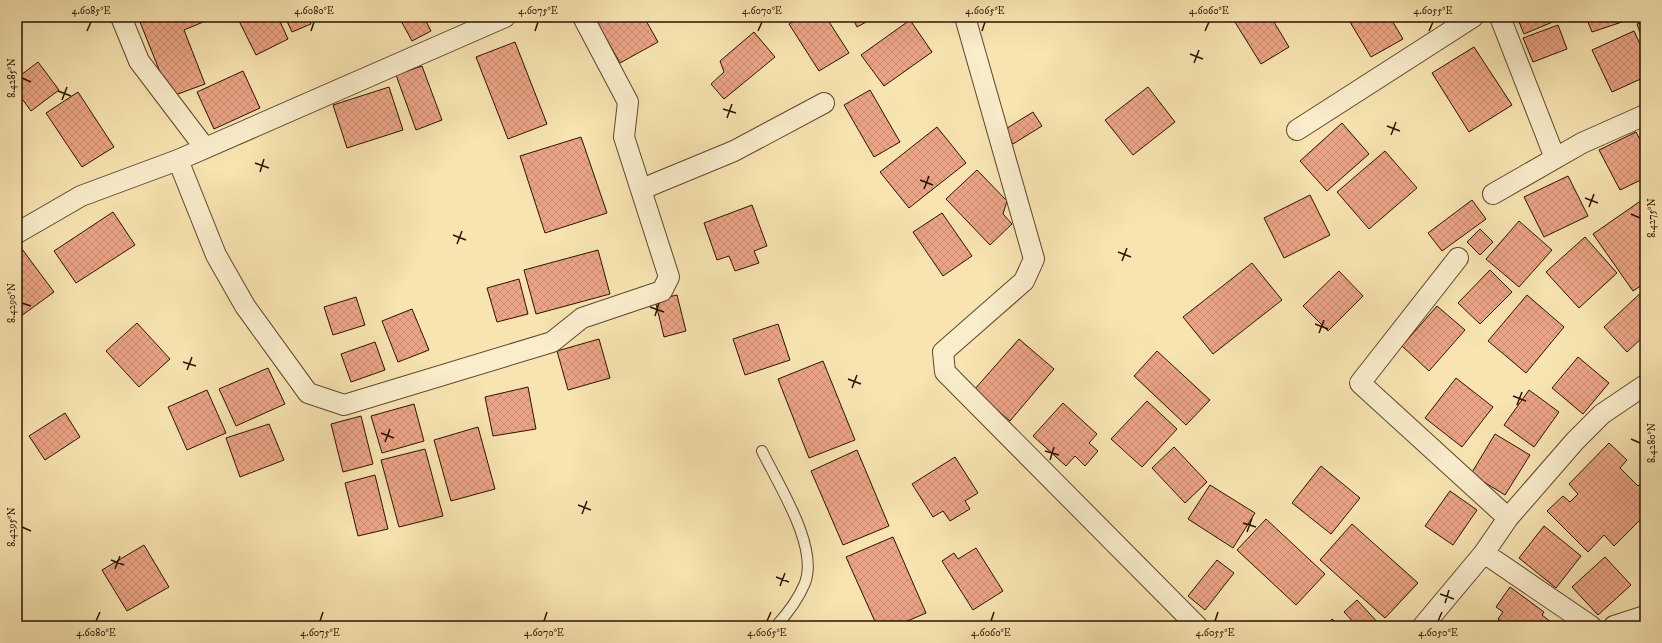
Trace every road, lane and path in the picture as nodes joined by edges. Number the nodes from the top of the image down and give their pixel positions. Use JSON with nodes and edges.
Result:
{"nodes":[{"id":1,"x":121,"y":17,"type":"edge"},
{"id":2,"x":506,"y":17,"type":"edge"},
{"id":3,"x":584,"y":17,"type":"edge"},
{"id":4,"x":965,"y":17,"type":"edge"},
{"id":5,"x":1473,"y":17,"type":"edge"},
{"id":6,"x":1500,"y":17,"type":"edge"},
{"id":7,"x":824,"y":103,"type":"dead end"},
{"id":8,"x":1645,"y":115,"type":"edge"},
{"id":9,"x":1297,"y":130,"type":"dead end"},
{"id":10,"x":205,"y":148,"type":"junction"},
{"id":11,"x":1555,"y":158,"type":"junction"},
{"id":12,"x":178,"y":160,"type":"junction"},
{"id":13,"x":642,"y":189,"type":"junction"},
{"id":14,"x":1493,"y":194,"type":"dead end"},
{"id":15,"x":17,"y":233,"type":"edge"},
{"id":16,"x":1458,"y":258,"type":"dead end"},
{"id":17,"x":1645,"y":385,"type":"edge"},
{"id":18,"x":762,"y":451,"type":"dead end"},
{"id":19,"x":1508,"y":518,"type":"junction"},
{"id":20,"x":1484,"y":553,"type":"junction"},
{"id":21,"x":1645,"y":616,"type":"edge"},
{"id":22,"x":776,"y":626,"type":"edge"},
{"id":23,"x":1197,"y":626,"type":"edge"},
{"id":24,"x":1423,"y":626,"type":"edge"},
{"id":25,"x":1590,"y":626,"type":"edge"},
{"id":26,"x":1614,"y":626,"type":"edge"}],
"edges":[{"from":1,"to":10,"type":"street"},
{"from":2,"to":10,"type":"street"},
{"from":3,"to":13,"type":"street"},
{"from":4,"to":23,"type":"street"},
{"from":5,"to":9,"type":"street"},
{"from":6,"to":11,"type":"street"},
{"from":7,"to":13,"type":"street"},
{"from":8,"to":11,"type":"street"},
{"from":10,"to":12,"type":"street"},
{"from":11,"to":14,"type":"street"},
{"from":12,"to":13,"type":"street"},
{"from":12,"to":15,"type":"street"},
{"from":16,"to":19,"type":"street"},
{"from":17,"to":19,"type":"street"},
{"from":18,"to":22,"type":"lane"},
{"from":19,"to":20,"type":"street"},
{"from":20,"to":24,"type":"street"},
{"from":20,"to":25,"type":"street"},
{"from":21,"to":26,"type":"street"}]}
